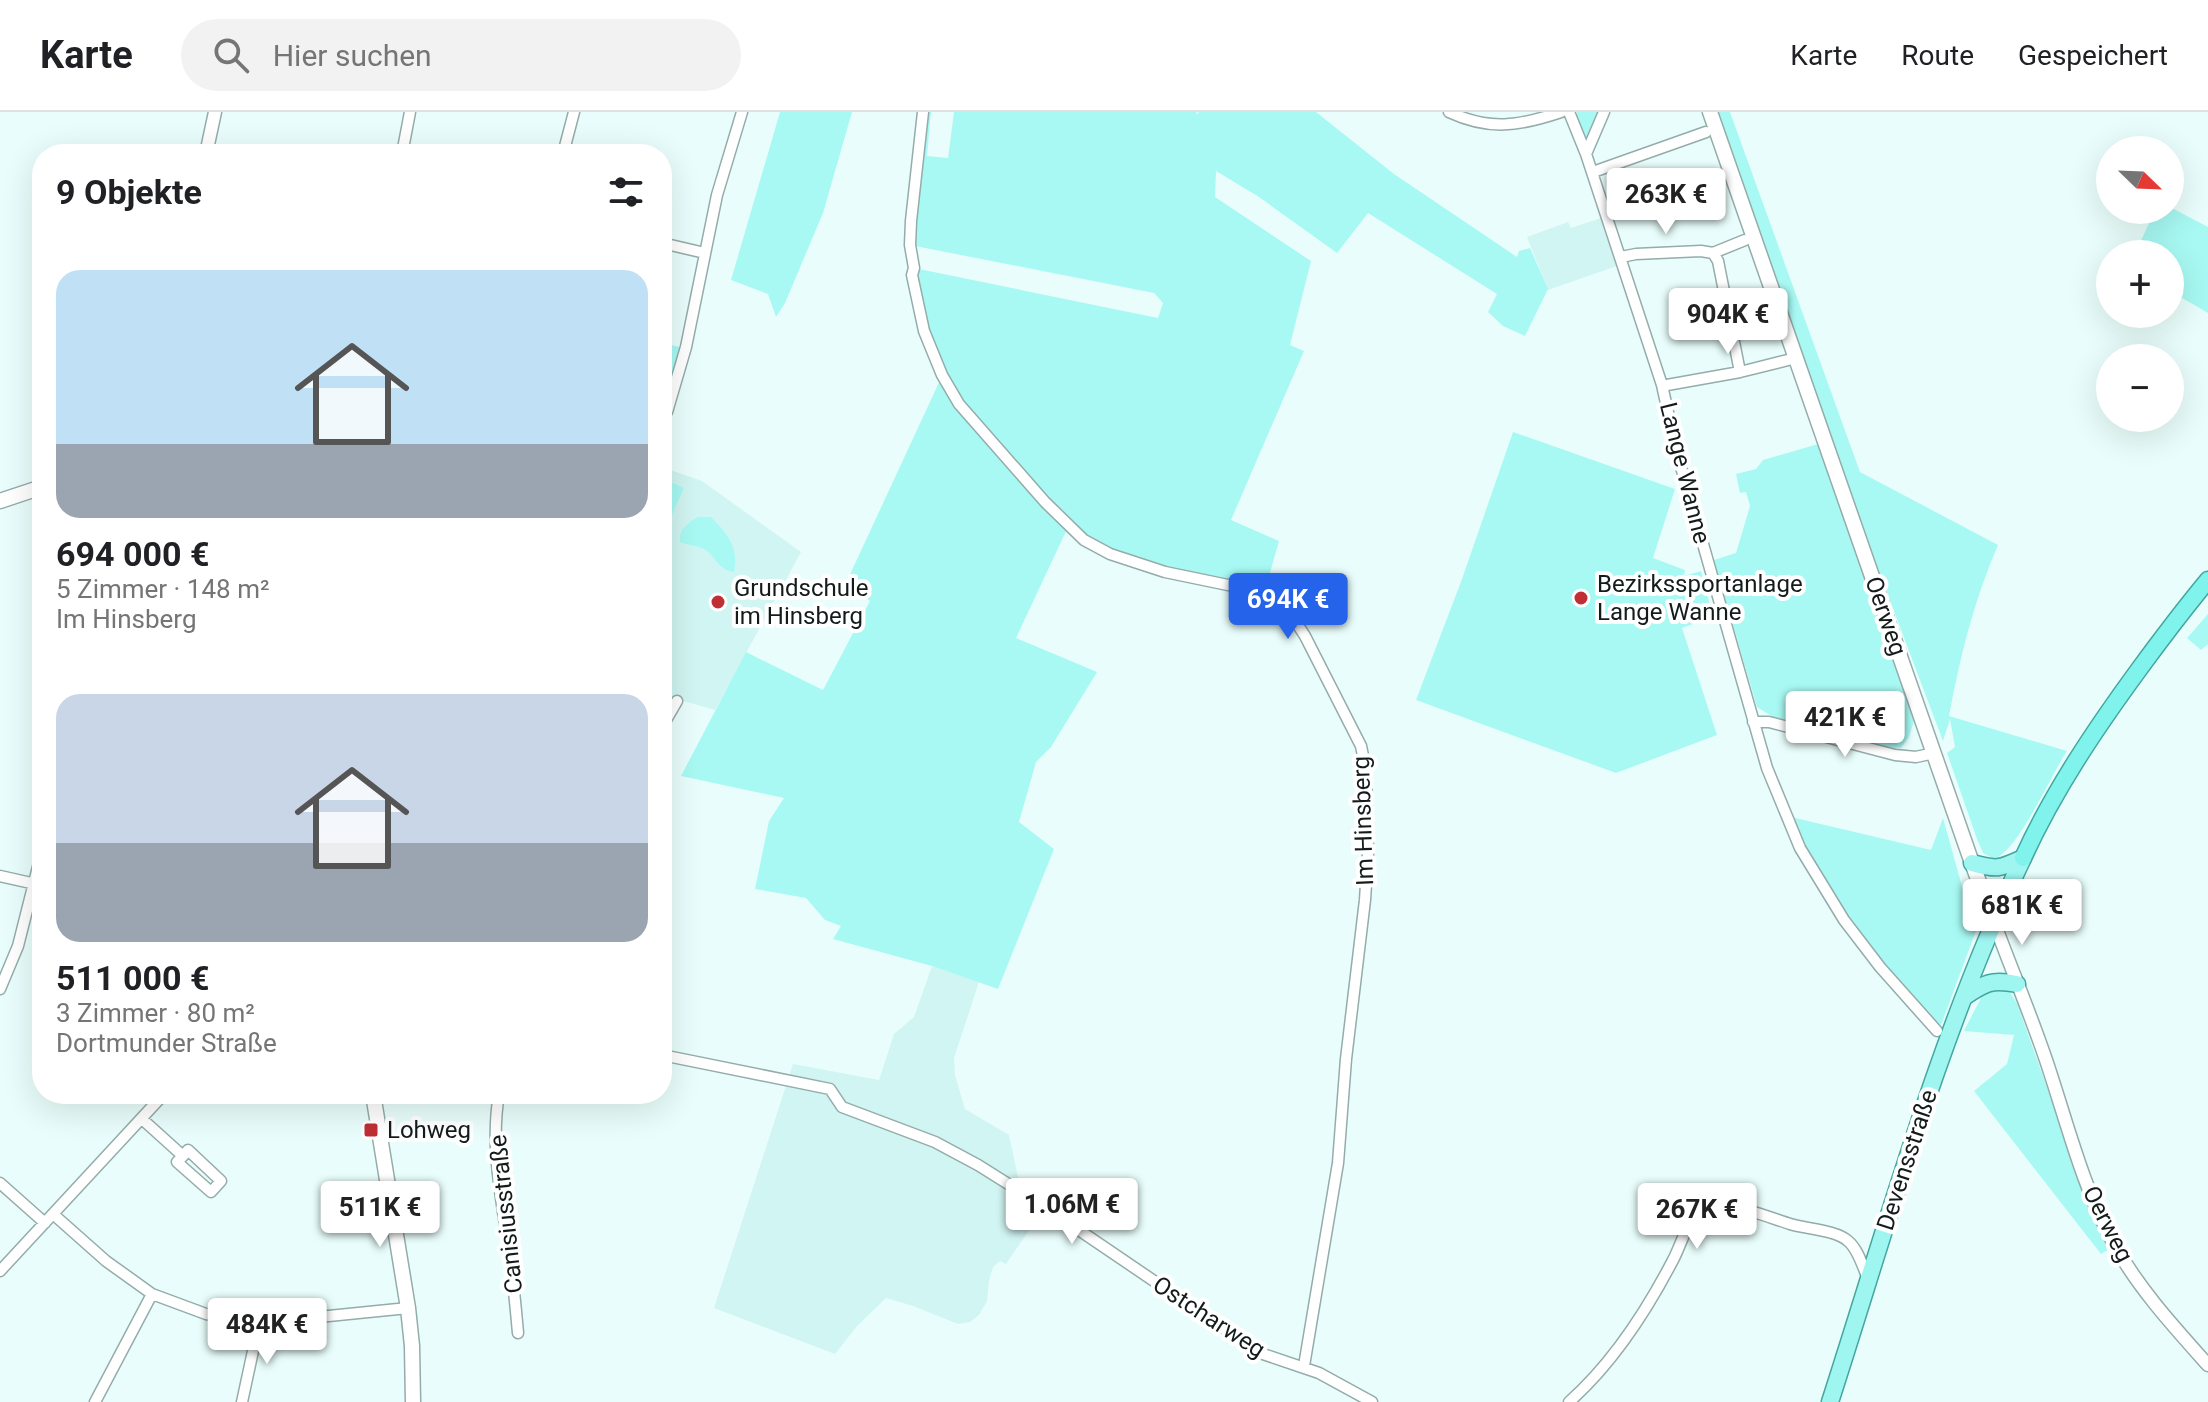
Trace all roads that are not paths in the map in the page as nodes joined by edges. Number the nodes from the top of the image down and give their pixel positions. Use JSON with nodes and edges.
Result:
{"nodes":[{"id":1,"x":215,"y":112,"type":"edge"},
{"id":2,"x":410,"y":112,"type":"edge"},
{"id":3,"x":574,"y":112,"type":"edge"},
{"id":4,"x":742,"y":112,"type":"edge"},
{"id":5,"x":923,"y":112,"type":"edge"},
{"id":6,"x":1449,"y":112,"type":"edge"},
{"id":7,"x":1561,"y":112,"type":"edge"},
{"id":8,"x":1569,"y":112,"type":"edge"},
{"id":9,"x":1604,"y":112,"type":"edge"},
{"id":10,"x":1710,"y":112,"type":"edge"},
{"id":11,"x":1706,"y":132,"type":"dead end"},
{"id":12,"x":208,"y":144,"type":"edge"},
{"id":13,"x":404,"y":144,"type":"edge"},
{"id":14,"x":566,"y":144,"type":"edge"},
{"id":15,"x":1586,"y":154,"type":"junction"},
{"id":16,"x":1593,"y":172,"type":"junction"},
{"id":17,"x":1745,"y":240,"type":"dead end"},
{"id":18,"x":672,"y":245,"type":"edge"},
{"id":19,"x":705,"y":253,"type":"junction"},
{"id":20,"x":1713,"y":253,"type":"junction"},
{"id":21,"x":1621,"y":257,"type":"junction"},
{"id":22,"x":1796,"y":358,"type":"junction"},
{"id":23,"x":1740,"y":372,"type":"junction"},
{"id":24,"x":1667,"y":385,"type":"dead end"},
{"id":25,"x":672,"y":395,"type":"edge"},
{"id":26,"x":32,"y":490,"type":"edge"},
{"id":27,"x":0,"y":501,"type":"edge"},
{"id":28,"x":2208,"y":580,"type":"edge"},
{"id":29,"x":677,"y":701,"type":"dead end"},
{"id":30,"x":672,"y":710,"type":"edge"},
{"id":31,"x":1753,"y":722,"type":"junction"},
{"id":32,"x":1934,"y":753,"type":"junction"},
{"id":33,"x":2023,"y":858,"type":"junction"},
{"id":34,"x":1972,"y":863,"type":"junction"},
{"id":35,"x":0,"y":876,"type":"edge"},
{"id":36,"x":32,"y":883,"type":"edge"},
{"id":37,"x":32,"y":905,"type":"edge"},
{"id":38,"x":1994,"y":922,"type":"junction"},
{"id":39,"x":2017,"y":984,"type":"junction"},
{"id":40,"x":0,"y":989,"type":"edge"},
{"id":41,"x":1964,"y":997,"type":"junction"},
{"id":42,"x":1937,"y":1031,"type":"dead end"},
{"id":43,"x":672,"y":1057,"type":"edge"},
{"id":44,"x":155,"y":1104,"type":"edge"},
{"id":45,"x":375,"y":1104,"type":"edge"},
{"id":46,"x":498,"y":1104,"type":"edge"},
{"id":47,"x":142,"y":1119,"type":"junction"},
{"id":48,"x":183,"y":1156,"type":"dead end"},
{"id":49,"x":0,"y":1183,"type":"edge"},
{"id":50,"x":53,"y":1214,"type":"junction"},
{"id":51,"x":45,"y":1223,"type":"junction"},
{"id":52,"x":0,"y":1271,"type":"edge"},
{"id":53,"x":1869,"y":1281,"type":"junction"},
{"id":54,"x":152,"y":1294,"type":"junction"},
{"id":55,"x":408,"y":1308,"type":"junction"},
{"id":56,"x":259,"y":1323,"type":"junction"},
{"id":57,"x":518,"y":1333,"type":"dead end"},
{"id":58,"x":2208,"y":1365,"type":"edge"},
{"id":59,"x":1304,"y":1366,"type":"junction"},
{"id":60,"x":95,"y":1402,"type":"edge"},
{"id":61,"x":242,"y":1402,"type":"edge"},
{"id":62,"x":413,"y":1402,"type":"edge"},
{"id":63,"x":1372,"y":1402,"type":"edge"},
{"id":64,"x":1569,"y":1402,"type":"edge"},
{"id":65,"x":1830,"y":1402,"type":"edge"}],
"edges":[{"from":1,"to":12,"type":"street"},
{"from":2,"to":13,"type":"street"},
{"from":3,"to":14,"type":"street"},
{"from":4,"to":19,"type":"street"},
{"from":5,"to":59,"type":"street","name":"Im Hinsberg"},
{"from":6,"to":7,"type":"street"},
{"from":8,"to":15,"type":"street","name":"Lange Wanne"},
{"from":9,"to":15,"type":"street"},
{"from":10,"to":22,"type":"main road","name":"Oerweg"},
{"from":11,"to":16,"type":"street"},
{"from":15,"to":16,"type":"street","name":"Lange Wanne"},
{"from":16,"to":21,"type":"street","name":"Lange Wanne"},
{"from":17,"to":20,"type":"street"},
{"from":18,"to":19,"type":"street"},
{"from":19,"to":25,"type":"street"},
{"from":20,"to":21,"type":"street"},
{"from":20,"to":23,"type":"street"},
{"from":21,"to":31,"type":"street","name":"Lange Wanne"},
{"from":22,"to":23,"type":"street"},
{"from":22,"to":32,"type":"main road","name":"Oerweg"},
{"from":23,"to":24,"type":"street"},
{"from":26,"to":27,"type":"main road"},
{"from":28,"to":33,"type":"highway"},
{"from":29,"to":30,"type":"street"},
{"from":31,"to":32,"type":"street"},
{"from":31,"to":42,"type":"street","name":"Lange Wanne"},
{"from":32,"to":34,"type":"main road","name":"Oerweg"},
{"from":33,"to":34,"type":"main road"},
{"from":33,"to":38,"type":"main road","name":"Devensstraße"},
{"from":34,"to":38,"type":"main road","name":"Oerweg"},
{"from":35,"to":36,"type":"street"},
{"from":37,"to":40,"type":"street"},
{"from":38,"to":39,"type":"street","name":"Oerweg"},
{"from":38,"to":41,"type":"main road","name":"Devensstraße"},
{"from":39,"to":41,"type":"main road"},
{"from":39,"to":58,"type":"street","name":"Oerweg"},
{"from":41,"to":53,"type":"main road","name":"Devensstraße"},
{"from":43,"to":59,"type":"street","name":"Ostcharweg"},
{"from":44,"to":47,"type":"street"},
{"from":45,"to":55,"type":"main road"},
{"from":46,"to":57,"type":"street","name":"Canisiusstraße"},
{"from":47,"to":48,"type":"street"},
{"from":47,"to":50,"type":"street"},
{"from":49,"to":51,"type":"street"},
{"from":50,"to":51,"type":"street"},
{"from":50,"to":54,"type":"street"},
{"from":51,"to":52,"type":"street"},
{"from":53,"to":64,"type":"street"},
{"from":53,"to":65,"type":"main road","name":"Devensstraße"},
{"from":54,"to":56,"type":"street"},
{"from":54,"to":60,"type":"street"},
{"from":55,"to":56,"type":"street"},
{"from":55,"to":62,"type":"main road"},
{"from":56,"to":61,"type":"street"},
{"from":59,"to":63,"type":"street","name":"Ostcharweg"}]}
